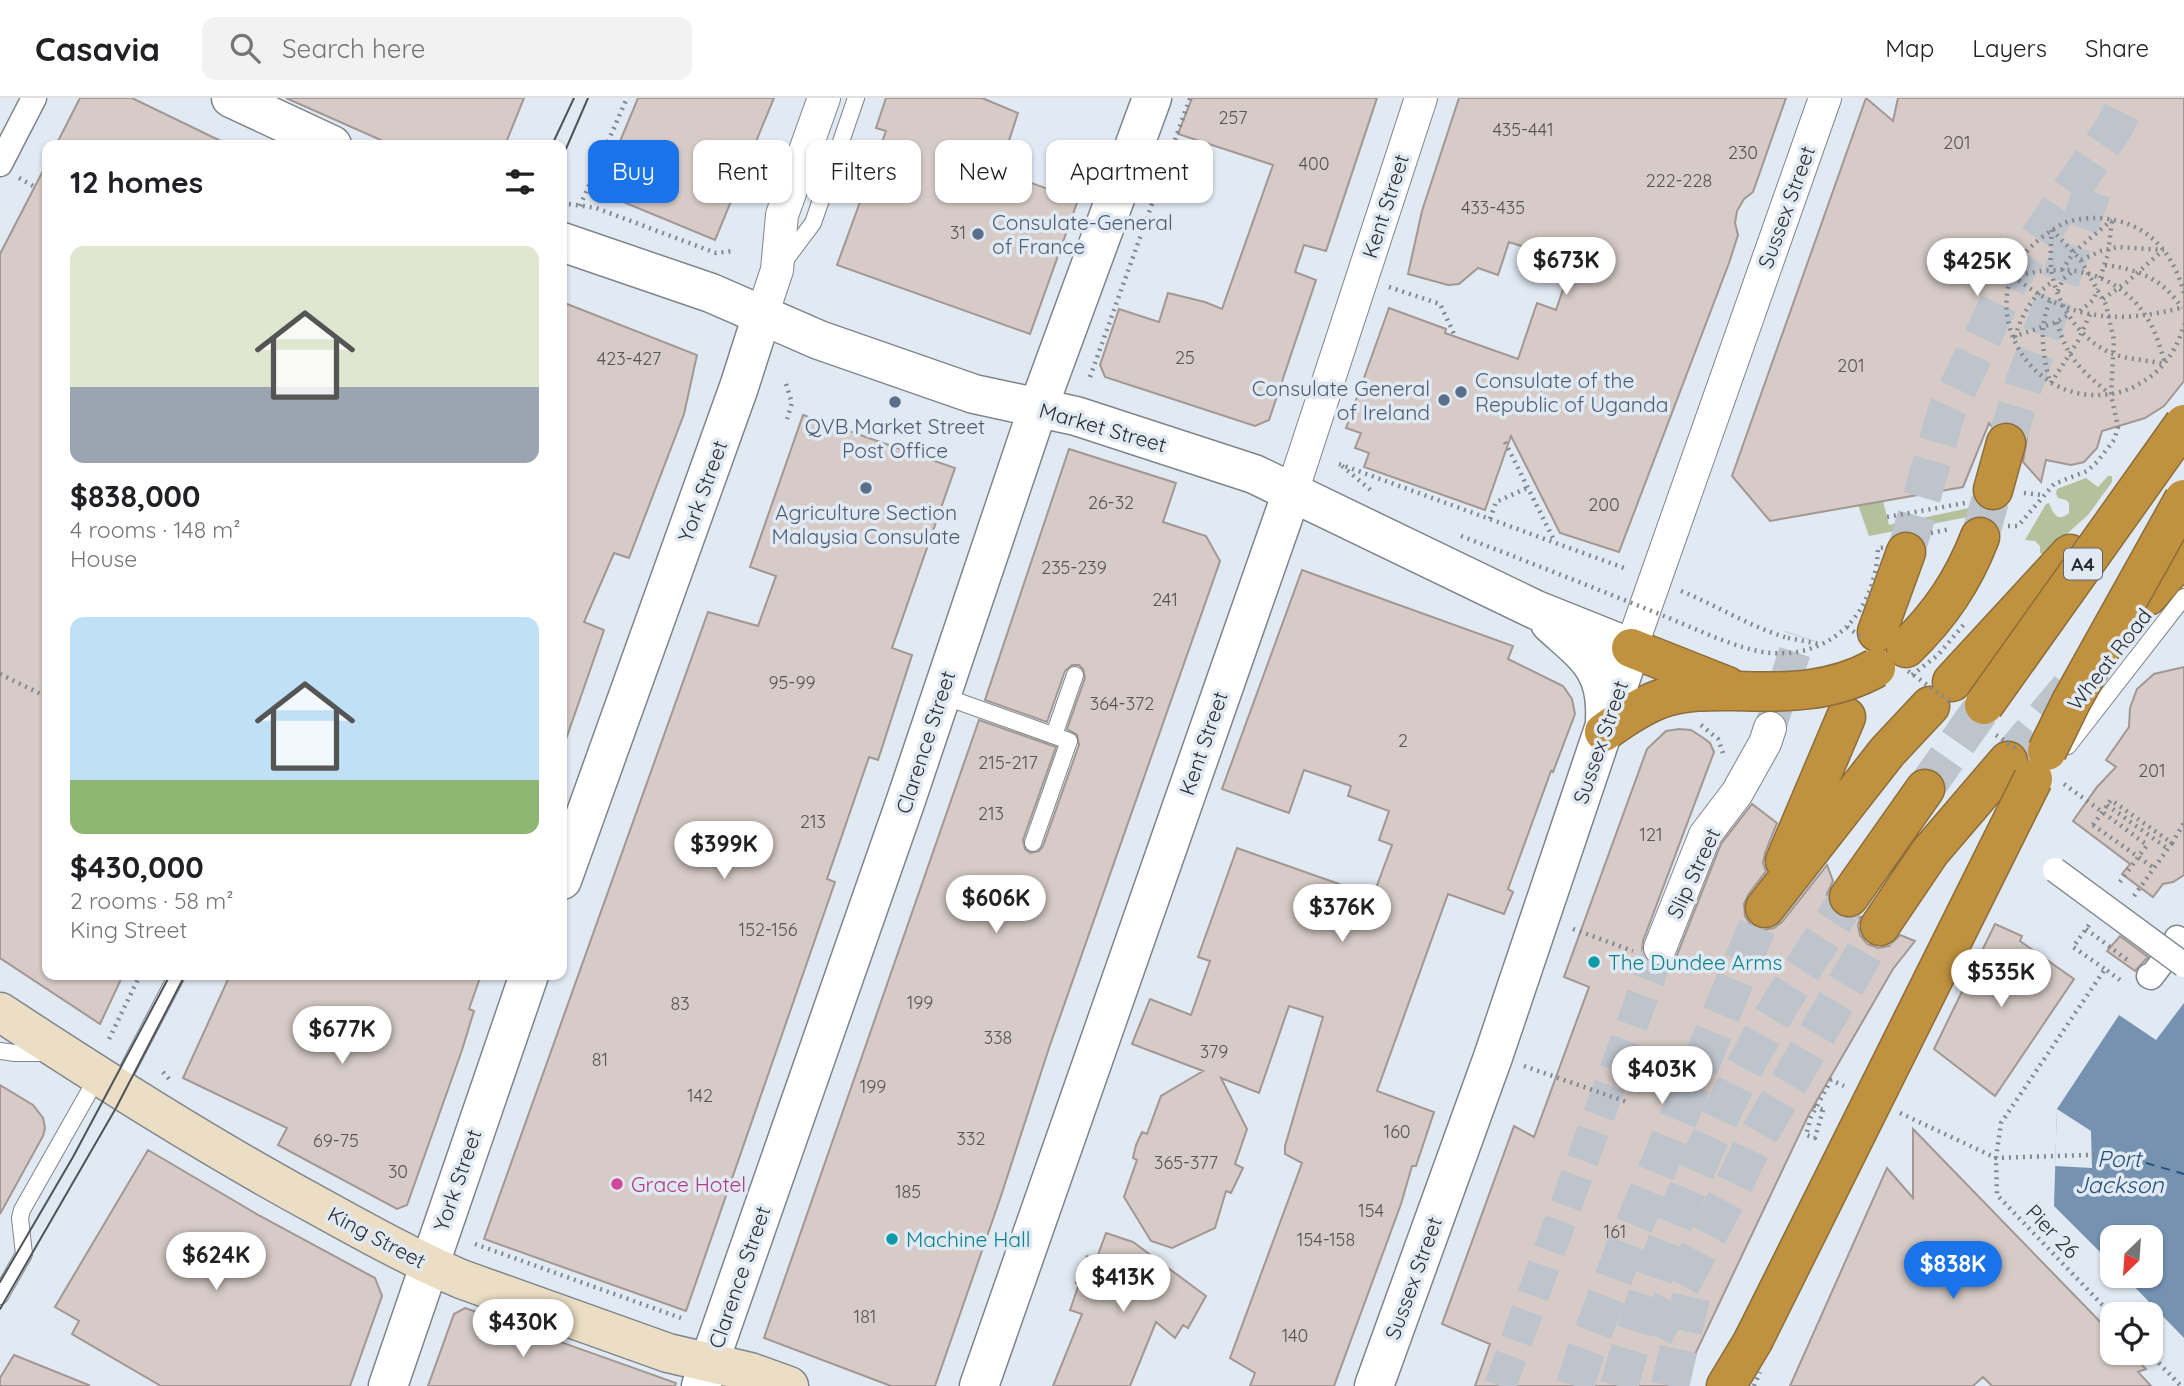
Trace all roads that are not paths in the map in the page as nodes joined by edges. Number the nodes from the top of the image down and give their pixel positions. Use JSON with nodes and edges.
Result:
{"nodes":[{"id":1,"x":34,"y":98,"type":"edge"},
{"id":2,"x":231,"y":98,"type":"edge"},
{"id":3,"x":824,"y":98,"type":"edge"},
{"id":4,"x":856,"y":98,"type":"edge"},
{"id":5,"x":1152,"y":98,"type":"edge"},
{"id":6,"x":1421,"y":98,"type":"edge"},
{"id":7,"x":1825,"y":98,"type":"edge"},
{"id":8,"x":321,"y":140,"type":"edge"},
{"id":9,"x":0,"y":164,"type":"edge"},
{"id":10,"x":567,"y":244,"type":"edge"},
{"id":11,"x":777,"y":271,"type":"junction"},
{"id":12,"x":762,"y":315,"type":"junction"},
{"id":13,"x":1038,"y":408,"type":"junction"},
{"id":14,"x":2184,"y":424,"type":"edge"},
{"id":15,"x":2006,"y":443,"type":"tunnel mouth"},
{"id":16,"x":1292,"y":492,"type":"junction"},
{"id":17,"x":2184,"y":499,"type":"edge"},
{"id":18,"x":1896,"y":550,"type":"tunnel mouth"},
{"id":19,"x":2070,"y":554,"type":"dead end"},
{"id":20,"x":2184,"y":554,"type":"edge"},
{"id":21,"x":2166,"y":597,"type":"edge"},
{"id":22,"x":1536,"y":610,"type":"junction"},
{"id":23,"x":1631,"y":648,"type":"junction"},
{"id":24,"x":1887,"y":649,"type":"junction"},
{"id":25,"x":1075,"y":676,"type":"dead end"},
{"id":26,"x":1738,"y":691,"type":"junction"},
{"id":27,"x":940,"y":695,"type":"junction"},
{"id":28,"x":1984,"y":705,"type":"tunnel mouth"},
{"id":29,"x":1846,"y":717,"type":"dead end"},
{"id":30,"x":1770,"y":728,"type":"tunnel mouth"},
{"id":31,"x":1604,"y":732,"type":"junction"},
{"id":32,"x":1054,"y":736,"type":"junction"},
{"id":33,"x":2039,"y":760,"type":"junction"},
{"id":34,"x":1925,"y":789,"type":"tunnel mouth"},
{"id":35,"x":1033,"y":843,"type":"dead end"},
{"id":36,"x":567,"y":866,"type":"edge"},
{"id":37,"x":2056,"y":870,"type":"dead end"},
{"id":38,"x":1849,"y":897,"type":"tunnel mouth"},
{"id":39,"x":1880,"y":926,"type":"tunnel mouth"},
{"id":40,"x":1652,"y":951,"type":"tunnel mouth"},
{"id":41,"x":2176,"y":952,"type":"edge"},
{"id":42,"x":174,"y":980,"type":"edge"},
{"id":43,"x":526,"y":980,"type":"edge"},
{"id":44,"x":2141,"y":983,"type":"road end"},
{"id":45,"x":0,"y":1012,"type":"edge"},
{"id":46,"x":0,"y":1051,"type":"edge"},
{"id":47,"x":62,"y":1052,"type":"junction"},
{"id":48,"x":108,"y":1082,"type":"junction"},
{"id":49,"x":428,"y":1265,"type":"junction"},
{"id":50,"x":0,"y":1296,"type":"edge"},
{"id":51,"x":705,"y":1374,"type":"edge"},
{"id":52,"x":388,"y":1386,"type":"edge"},
{"id":53,"x":789,"y":1386,"type":"edge"},
{"id":54,"x":979,"y":1386,"type":"edge"},
{"id":55,"x":1374,"y":1386,"type":"edge"},
{"id":56,"x":1726,"y":1386,"type":"edge"}],
"edges":[{"from":1,"to":9,"type":"street"},
{"from":2,"to":8,"type":"street"},
{"from":3,"to":11,"type":"street","name":"York Street"},
{"from":4,"to":11,"type":"lane"},
{"from":5,"to":13,"type":"street","name":"Clarence Street"},
{"from":6,"to":16,"type":"street","name":"Kent Street"},
{"from":7,"to":23,"type":"street","name":"Sussex Street"},
{"from":10,"to":12,"type":"street","name":"Market Street"},
{"from":11,"to":12,"type":"street","name":"York Street"},
{"from":12,"to":13,"type":"street","name":"Market Street"},
{"from":12,"to":36,"type":"street","name":"York Street"},
{"from":13,"to":16,"type":"street","name":"Market Street"},
{"from":13,"to":27,"type":"street","name":"Clarence Street"},
{"from":14,"to":28,"type":"highway","number":"A4","bridge":true},
{"from":15,"to":24,"type":"highway"},
{"from":16,"to":22,"type":"street","name":"Market Street"},
{"from":16,"to":54,"type":"street","name":"Kent Street"},
{"from":17,"to":33,"type":"highway","bridge":true},
{"from":18,"to":24,"type":"highway"},
{"from":19,"to":29,"type":"highway"},
{"from":20,"to":21,"type":"highway"},
{"from":21,"to":33,"type":"lane","name":"Wheat Road"},
{"from":22,"to":23,"type":"street","name":"Market Street"},
{"from":22,"to":31,"type":"street"},
{"from":23,"to":26,"type":"highway"},
{"from":23,"to":31,"type":"street","name":"Sussex Street"},
{"from":24,"to":26,"type":"highway","bridge":true},
{"from":25,"to":32,"type":"lane"},
{"from":26,"to":31,"type":"highway"},
{"from":27,"to":32,"type":"lane"},
{"from":27,"to":51,"type":"street","name":"Clarence Street"},
{"from":30,"to":40,"type":"street","name":"Slip Street"},
{"from":31,"to":55,"type":"street","name":"Sussex Street"},
{"from":32,"to":35,"type":"lane"},
{"from":33,"to":39,"type":"highway"},
{"from":33,"to":56,"type":"highway","bridge":true},
{"from":34,"to":38,"type":"highway"},
{"from":37,"to":41,"type":"street","bridge":true},
{"from":41,"to":44,"type":"street"},
{"from":42,"to":48,"type":"lane"},
{"from":43,"to":49,"type":"street","name":"York Street"},
{"from":45,"to":47,"type":"main road","name":"King Street"},
{"from":46,"to":47,"type":"lane"},
{"from":47,"to":48,"type":"main road","name":"King Street"},
{"from":48,"to":49,"type":"main road","name":"King Street"},
{"from":48,"to":50,"type":"lane"},
{"from":49,"to":51,"type":"main road","name":"King Street"},
{"from":49,"to":52,"type":"street","name":"York Street"},
{"from":51,"to":53,"type":"main road","name":"King Street"}]}
